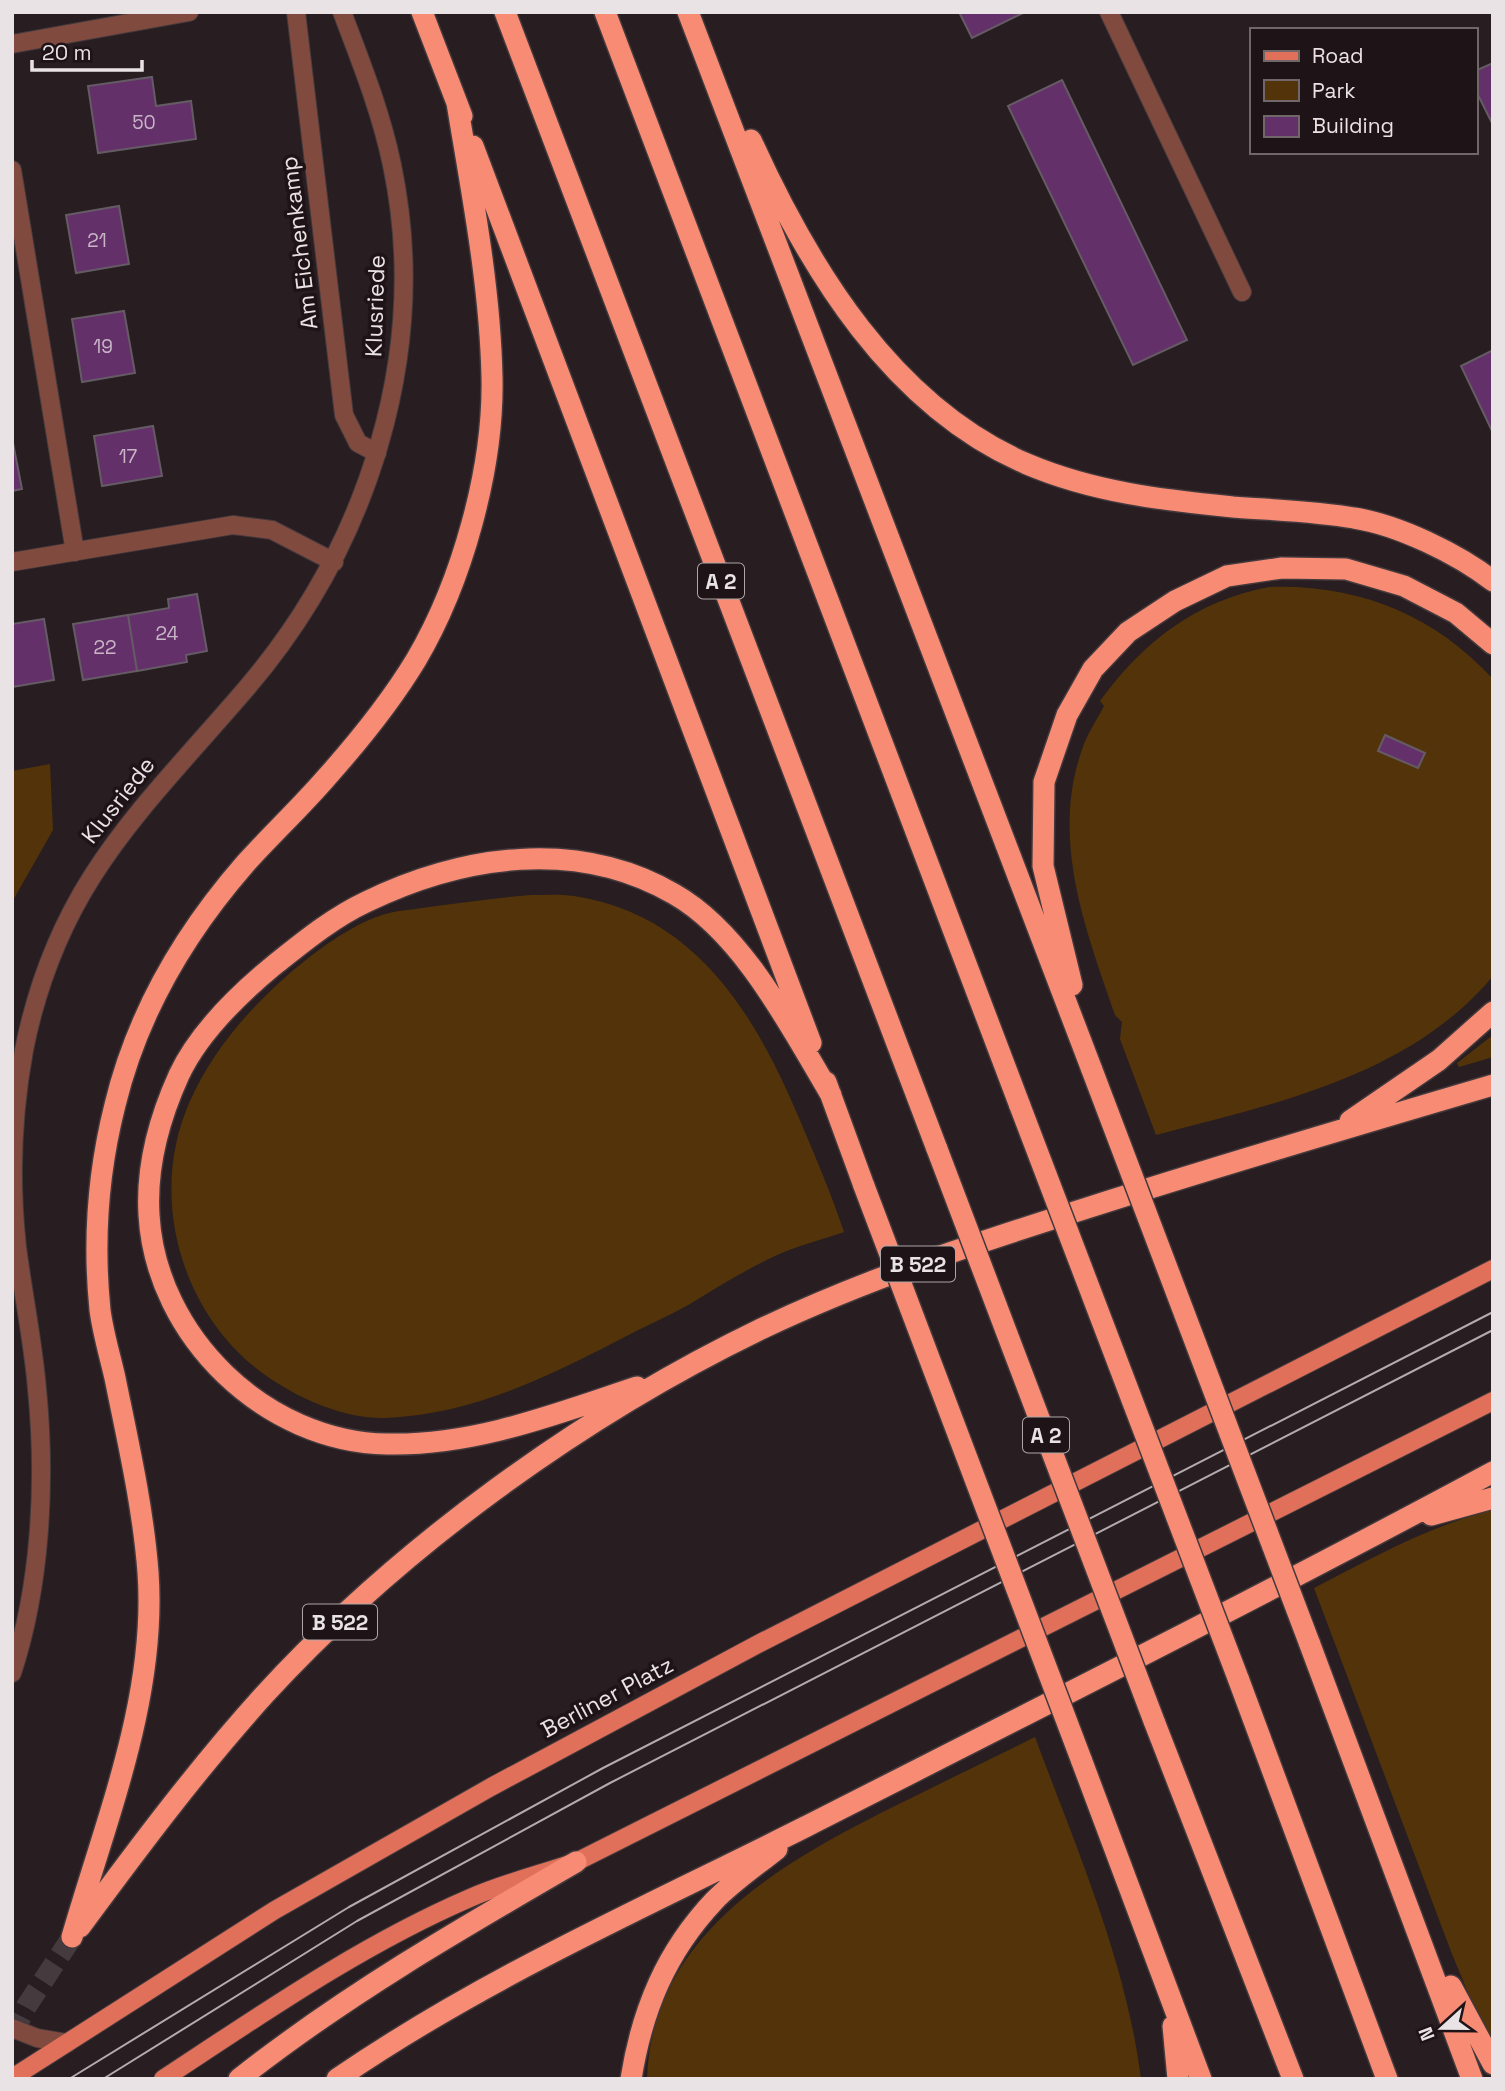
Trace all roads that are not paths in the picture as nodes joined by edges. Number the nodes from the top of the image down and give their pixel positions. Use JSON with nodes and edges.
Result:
{"nodes":[{"id":1,"x":189,"y":12,"type":"edge"},
{"id":2,"x":296,"y":12,"type":"edge"},
{"id":3,"x":342,"y":12,"type":"edge"},
{"id":4,"x":422,"y":12,"type":"edge"},
{"id":5,"x":505,"y":12,"type":"edge"},
{"id":6,"x":605,"y":12,"type":"edge"},
{"id":7,"x":688,"y":12,"type":"edge"},
{"id":8,"x":694,"y":12,"type":"edge"},
{"id":9,"x":1109,"y":12,"type":"edge"},
{"id":10,"x":12,"y":44,"type":"edge"},
{"id":11,"x":457,"y":103,"type":"junction"},
{"id":12,"x":12,"y":170,"type":"edge"},
{"id":13,"x":1242,"y":292,"type":"dead end"},
{"id":14,"x":377,"y":453,"type":"junction"},
{"id":15,"x":75,"y":552,"type":"junction"},
{"id":16,"x":12,"y":562,"type":"edge"},
{"id":17,"x":334,"y":562,"type":"junction"},
{"id":18,"x":1493,"y":581,"type":"edge"},
{"id":19,"x":1493,"y":644,"type":"edge"},
{"id":20,"x":1493,"y":1012,"type":"edge"},
{"id":21,"x":18,"y":1049,"type":"edge"},
{"id":22,"x":1092,"y":1070,"type":"junction"},
{"id":23,"x":1493,"y":1085,"type":"edge"},
{"id":24,"x":831,"y":1095,"type":"junction"},
{"id":25,"x":1334,"y":1132,"type":"junction"},
{"id":26,"x":15,"y":1243,"type":"edge"},
{"id":27,"x":1493,"y":1269,"type":"edge"},
{"id":28,"x":672,"y":1375,"type":"junction"},
{"id":29,"x":1493,"y":1401,"type":"edge"},
{"id":30,"x":1493,"y":1472,"type":"edge"},
{"id":31,"x":1493,"y":1498,"type":"edge"},
{"id":32,"x":1386,"y":1529,"type":"junction"},
{"id":33,"x":12,"y":1673,"type":"edge"},
{"id":34,"x":802,"y":1829,"type":"junction"},
{"id":35,"x":576,"y":1862,"type":"junction"},
{"id":36,"x":1414,"y":1916,"type":"junction"},
{"id":37,"x":1170,"y":1996,"type":"junction"},
{"id":38,"x":12,"y":2028,"type":"edge"},
{"id":39,"x":67,"y":2043,"type":"junction"},
{"id":40,"x":1493,"y":2064,"type":"edge"},
{"id":41,"x":12,"y":2078,"type":"edge"},
{"id":42,"x":163,"y":2079,"type":"edge"},
{"id":43,"x":239,"y":2079,"type":"edge"},
{"id":44,"x":337,"y":2079,"type":"edge"},
{"id":45,"x":631,"y":2079,"type":"edge"},
{"id":46,"x":1178,"y":2079,"type":"edge"},
{"id":47,"x":1201,"y":2079,"type":"edge"},
{"id":48,"x":1293,"y":2079,"type":"edge"},
{"id":49,"x":1387,"y":2079,"type":"edge"},
{"id":50,"x":1472,"y":2079,"type":"edge"}],
"edges":[{"from":1,"to":10,"type":"street"},
{"from":2,"to":14,"type":"street","name":"Am Eichenkamp"},
{"from":3,"to":14,"type":"street","name":"Klusriede"},
{"from":4,"to":11,"type":"highway"},
{"from":5,"to":48,"type":"highway","number":"A 2","bridge":true},
{"from":6,"to":49,"type":"highway","bridge":true},
{"from":7,"to":22,"type":"highway"},
{"from":8,"to":18,"type":"highway"},
{"from":9,"to":13,"type":"street"},
{"from":11,"to":24,"type":"highway"},
{"from":11,"to":28,"type":"highway","number":"B 522"},
{"from":12,"to":15,"type":"street"},
{"from":14,"to":17,"type":"street","name":"Klusriede"},
{"from":15,"to":16,"type":"street"},
{"from":15,"to":17,"type":"street"},
{"from":17,"to":21,"type":"street","name":"Klusriede"},
{"from":19,"to":22,"type":"highway"},
{"from":20,"to":25,"type":"highway"},
{"from":21,"to":26,"type":"street","name":"Klusriede"},
{"from":22,"to":36,"type":"highway","bridge":true},
{"from":23,"to":25,"type":"highway","number":"B 522"},
{"from":24,"to":28,"type":"highway"},
{"from":24,"to":37,"type":"highway","bridge":true},
{"from":25,"to":28,"type":"highway","number":"B 522"},
{"from":26,"to":33,"type":"street","name":"Klusriede"},
{"from":27,"to":39,"type":"main road","name":"Berliner Platz"},
{"from":29,"to":35,"type":"main road"},
{"from":30,"to":32,"type":"highway"},
{"from":31,"to":32,"type":"highway"},
{"from":32,"to":34,"type":"highway"},
{"from":34,"to":44,"type":"highway"},
{"from":34,"to":45,"type":"highway"},
{"from":35,"to":42,"type":"main road"},
{"from":35,"to":43,"type":"highway"},
{"from":36,"to":40,"type":"highway"},
{"from":36,"to":50,"type":"highway"},
{"from":37,"to":46,"type":"highway"},
{"from":37,"to":47,"type":"highway"},
{"from":38,"to":39,"type":"street"},
{"from":39,"to":41,"type":"main road","name":"Berliner Platz"}]}
